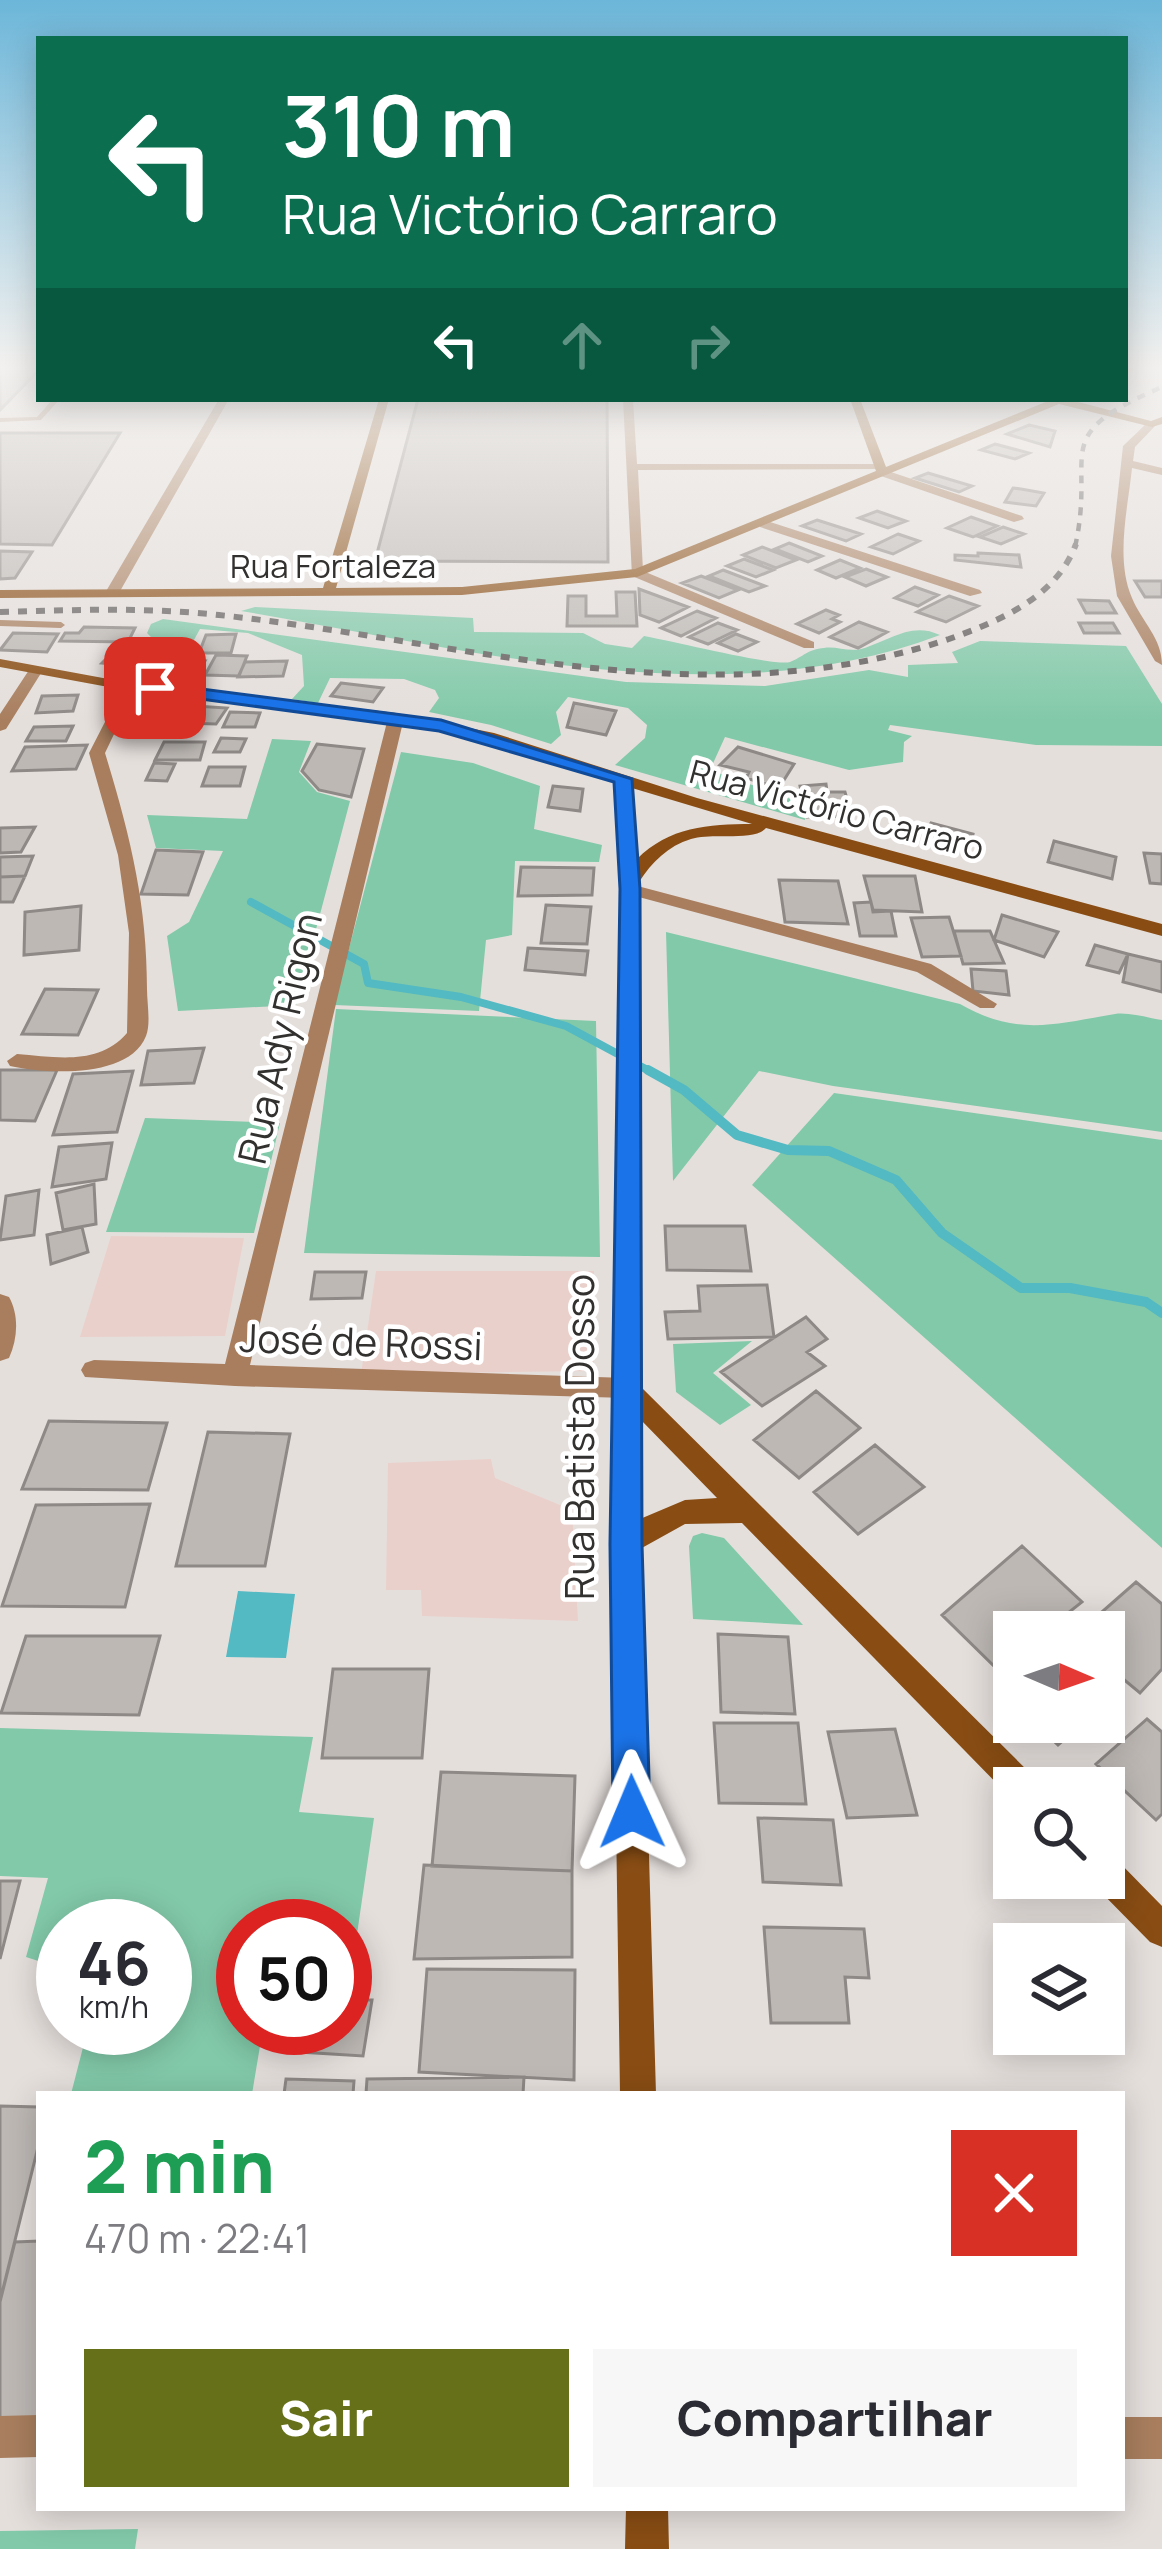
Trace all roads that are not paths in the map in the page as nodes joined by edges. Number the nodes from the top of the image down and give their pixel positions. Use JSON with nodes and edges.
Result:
{"nodes":[{"id":1,"x":175,"y":484,"type":"edge"},
{"id":2,"x":359,"y":484,"type":"edge"},
{"id":3,"x":632,"y":484,"type":"edge"},
{"id":4,"x":848,"y":484,"type":"edge"},
{"id":5,"x":921,"y":484,"type":"edge"},
{"id":6,"x":1123,"y":484,"type":"edge"},
{"id":7,"x":1018,"y":519,"type":"dead end"},
{"id":8,"x":764,"y":524,"type":"junction"},
{"id":9,"x":638,"y":574,"type":"junction"},
{"id":10,"x":112,"y":592,"type":"junction"},
{"id":11,"x":328,"y":593,"type":"junction"},
{"id":12,"x":975,"y":593,"type":"dead end"},
{"id":13,"x":0,"y":594,"type":"edge"},
{"id":14,"x":0,"y":623,"type":"edge"},
{"id":15,"x":61,"y":625,"type":"dead end"},
{"id":16,"x":809,"y":645,"type":"dead end"},
{"id":17,"x":1162,"y":661,"type":"edge"},
{"id":18,"x":0,"y":662,"type":"edge"},
{"id":19,"x":36,"y":670,"type":"junction"},
{"id":20,"x":130,"y":686,"type":"junction"},
{"id":21,"x":396,"y":718,"type":"junction"},
{"id":22,"x":0,"y":726,"type":"edge"},
{"id":23,"x":623,"y":779,"type":"junction"},
{"id":24,"x":796,"y":830,"type":"junction"},
{"id":25,"x":630,"y":885,"type":"junction"},
{"id":26,"x":1162,"y":930,"type":"edge"},
{"id":27,"x":987,"y":1004,"type":"dead end"},
{"id":28,"x":16,"y":1061,"type":"dead end"},
{"id":29,"x":0,"y":1303,"type":"edge"},
{"id":30,"x":0,"y":1352,"type":"edge"},
{"id":31,"x":94,"y":1370,"type":"dead end"},
{"id":32,"x":235,"y":1376,"type":"junction"},
{"id":33,"x":626,"y":1388,"type":"junction"},
{"id":34,"x":753,"y":1513,"type":"junction"},
{"id":35,"x":626,"y":1544,"type":"junction"},
{"id":36,"x":1002,"y":1767,"type":"edge"},
{"id":37,"x":1125,"y":1892,"type":"edge"},
{"id":38,"x":1162,"y":1930,"type":"edge"},
{"id":39,"x":638,"y":2091,"type":"edge"},
{"id":40,"x":36,"y":2436,"type":"edge"},
{"id":41,"x":0,"y":2437,"type":"edge"},
{"id":42,"x":1125,"y":2438,"type":"edge"},
{"id":43,"x":1162,"y":2438,"type":"edge"},
{"id":44,"x":647,"y":2511,"type":"edge"},
{"id":45,"x":647,"y":2549,"type":"edge"}],
"edges":[{"from":1,"to":10,"type":"street"},
{"from":2,"to":11,"type":"main road"},
{"from":3,"to":9,"type":"street"},
{"from":4,"to":8,"type":"main road","name":"Rua Fortaleza"},
{"from":5,"to":7,"type":"street"},
{"from":6,"to":17,"type":"street"},
{"from":8,"to":9,"type":"main road","name":"Rua Fortaleza"},
{"from":8,"to":12,"type":"street"},
{"from":9,"to":11,"type":"main road","name":"Rua Fortaleza"},
{"from":9,"to":16,"type":"street"},
{"from":10,"to":11,"type":"main road","name":"Rua Fortaleza"},
{"from":10,"to":13,"type":"main road","name":"Rua Fortaleza"},
{"from":14,"to":15,"type":"lane"},
{"from":18,"to":19,"type":"main road","name":"Rua Victório Carraro"},
{"from":19,"to":20,"type":"main road","name":"Rua Victório Carraro"},
{"from":19,"to":22,"type":"street"},
{"from":20,"to":21,"type":"main road","name":"Rua Victório Carraro"},
{"from":20,"to":28,"type":"street"},
{"from":21,"to":23,"type":"main road","name":"Rua Victório Carraro"},
{"from":21,"to":32,"type":"street","name":"Rua Ady Rigon"},
{"from":23,"to":24,"type":"main road","name":"Rua Victório Carraro"},
{"from":23,"to":25,"type":"main road","name":"Rua Batista Dosso"},
{"from":24,"to":25,"type":"main road"},
{"from":24,"to":26,"type":"main road","name":"Rua Victório Carraro"},
{"from":25,"to":27,"type":"street"},
{"from":25,"to":33,"type":"main road","name":"Rua Batista Dosso"},
{"from":29,"to":30,"type":"street"},
{"from":31,"to":32,"type":"street","name":"José de Rossi"},
{"from":32,"to":33,"type":"street","name":"José de Rossi"},
{"from":33,"to":34,"type":"main road"},
{"from":33,"to":35,"type":"main road","name":"Rua Batista Dosso"},
{"from":34,"to":35,"type":"main road"},
{"from":34,"to":36,"type":"main road"},
{"from":35,"to":39,"type":"main road","name":"Rua Batista Dosso"},
{"from":37,"to":38,"type":"main road"},
{"from":40,"to":41,"type":"street"},
{"from":42,"to":43,"type":"street"},
{"from":44,"to":45,"type":"main road"}]}
